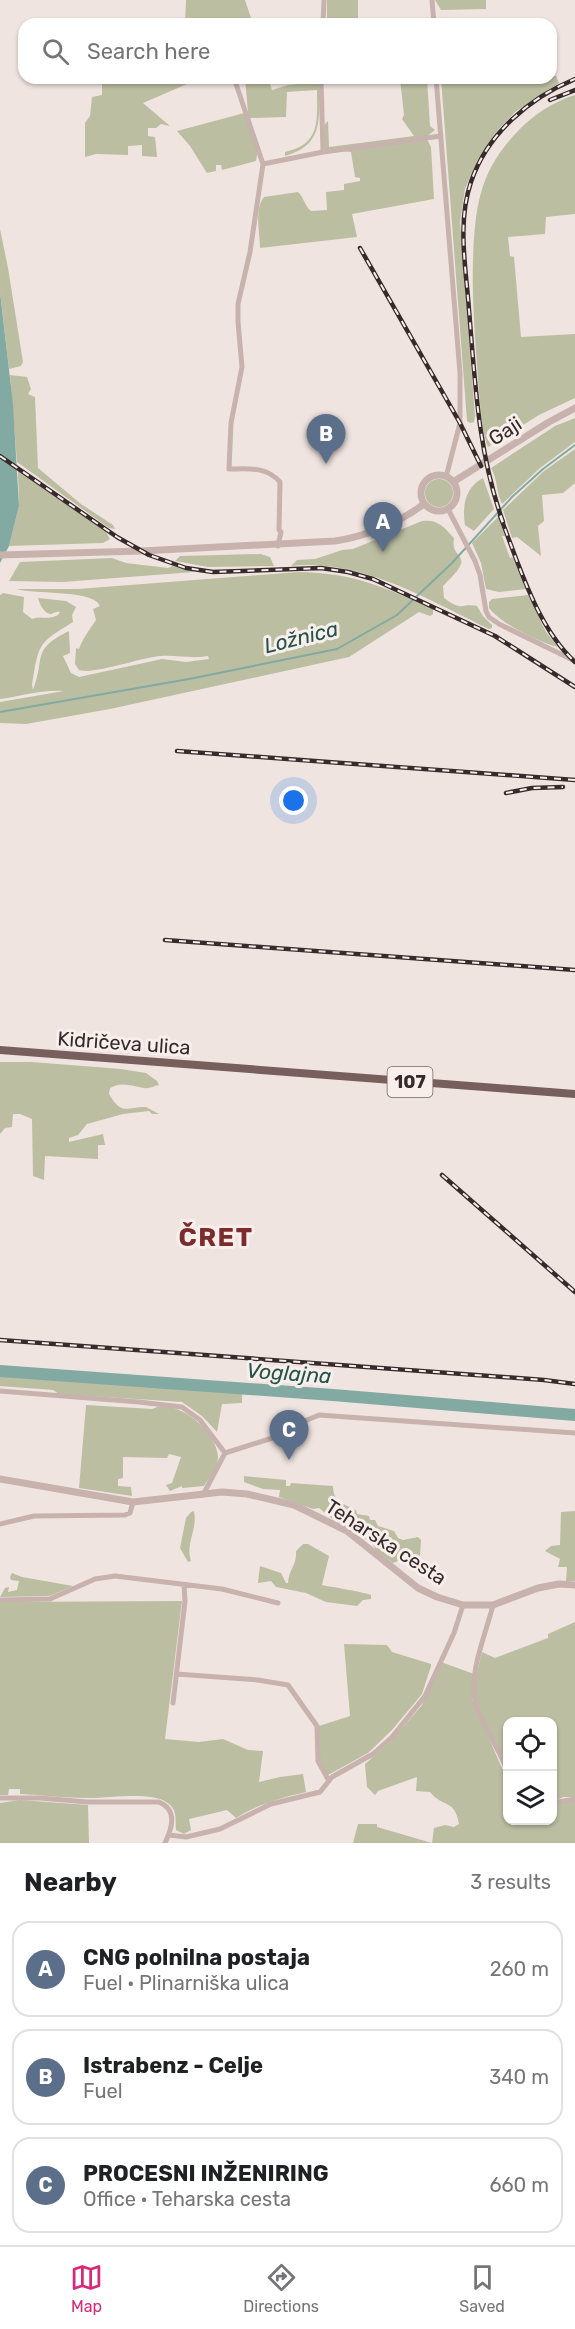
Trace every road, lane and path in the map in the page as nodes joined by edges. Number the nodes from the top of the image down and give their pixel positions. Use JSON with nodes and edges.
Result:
{"nodes":[{"id":1,"x":324,"y":0,"type":"edge"},
{"id":2,"x":432,"y":0,"type":"edge"},
{"id":3,"x":323,"y":18,"type":"edge"},
{"id":4,"x":434,"y":18,"type":"edge"},
{"id":5,"x":236,"y":84,"type":"edge"},
{"id":6,"x":321,"y":84,"type":"edge"},
{"id":7,"x":437,"y":84,"type":"edge"},
{"id":8,"x":441,"y":136,"type":"junction"},
{"id":9,"x":323,"y":152,"type":"junction"},
{"id":10,"x":263,"y":164,"type":"junction"},
{"id":11,"x":575,"y":408,"type":"edge"},
{"id":12,"x":446,"y":477,"type":"junction"},
{"id":13,"x":453,"y":482,"type":"junction"},
{"id":14,"x":424,"y":504,"type":"junction"},
{"id":15,"x":448,"y":509,"type":"junction"},
{"id":16,"x":278,"y":546,"type":"junction"},
{"id":17,"x":0,"y":555,"type":"edge"},
{"id":18,"x":575,"y":661,"type":"edge"},
{"id":19,"x":0,"y":1050,"type":"edge"},
{"id":20,"x":575,"y":1094,"type":"edge"},
{"id":21,"x":0,"y":1391,"type":"edge"},
{"id":22,"x":575,"y":1433,"type":"edge"},
{"id":23,"x":225,"y":1453,"type":"junction"},
{"id":24,"x":0,"y":1479,"type":"edge"},
{"id":25,"x":204,"y":1492,"type":"junction"},
{"id":26,"x":133,"y":1502,"type":"junction"},
{"id":27,"x":0,"y":1524,"type":"edge"},
{"id":28,"x":184,"y":1585,"type":"junction"},
{"id":29,"x":575,"y":1585,"type":"edge"},
{"id":30,"x":0,"y":1600,"type":"edge"},
{"id":31,"x":278,"y":1603,"type":"dead end"},
{"id":32,"x":463,"y":1605,"type":"junction"},
{"id":33,"x":493,"y":1605,"type":"junction"},
{"id":34,"x":176,"y":1674,"type":"junction"},
{"id":35,"x":172,"y":1703,"type":"dead end"},
{"id":36,"x":507,"y":1771,"type":"edge"},
{"id":37,"x":329,"y":1780,"type":"junction"},
{"id":38,"x":0,"y":1798,"type":"edge"},
{"id":39,"x":575,"y":1799,"type":"edge"},
{"id":40,"x":557,"y":1802,"type":"edge"},
{"id":41,"x":169,"y":1835,"type":"junction"},
{"id":42,"x":165,"y":1843,"type":"edge"}],
"edges":[{"from":1,"to":3,"type":"street"},
{"from":2,"to":4,"type":"street"},
{"from":5,"to":10,"type":"street"},
{"from":6,"to":9,"type":"street"},
{"from":7,"to":8,"type":"street"},
{"from":8,"to":9,"type":"street"},
{"from":8,"to":12,"type":"street"},
{"from":9,"to":10,"type":"street"},
{"from":10,"to":16,"type":"street"},
{"from":11,"to":13,"type":"street","name":"Gaji"},
{"from":12,"to":13,"type":"street"},
{"from":12,"to":14,"type":"street"},
{"from":13,"to":15,"type":"street"},
{"from":14,"to":15,"type":"street"},
{"from":14,"to":16,"type":"street"},
{"from":15,"to":18,"type":"street"},
{"from":16,"to":17,"type":"street"},
{"from":19,"to":20,"type":"main road","name":"Kidričeva ulica","number":"107"},
{"from":21,"to":23,"type":"street"},
{"from":22,"to":23,"type":"street"},
{"from":23,"to":25,"type":"street"},
{"from":24,"to":26,"type":"street","name":"Teharska cesta"},
{"from":25,"to":26,"type":"street","name":"Teharska cesta"},
{"from":25,"to":32,"type":"street","name":"Teharska cesta"},
{"from":26,"to":27,"type":"street"},
{"from":28,"to":30,"type":"street"},
{"from":28,"to":31,"type":"street"},
{"from":28,"to":34,"type":"street"},
{"from":29,"to":33,"type":"street","name":"Teharska cesta"},
{"from":32,"to":33,"type":"street","name":"Teharska cesta"},
{"from":32,"to":37,"type":"street"},
{"from":33,"to":36,"type":"street"},
{"from":34,"to":35,"type":"street"},
{"from":34,"to":37,"type":"street"},
{"from":37,"to":41,"type":"street"},
{"from":38,"to":41,"type":"street"},
{"from":39,"to":40,"type":"street"},
{"from":41,"to":42,"type":"street"}]}
